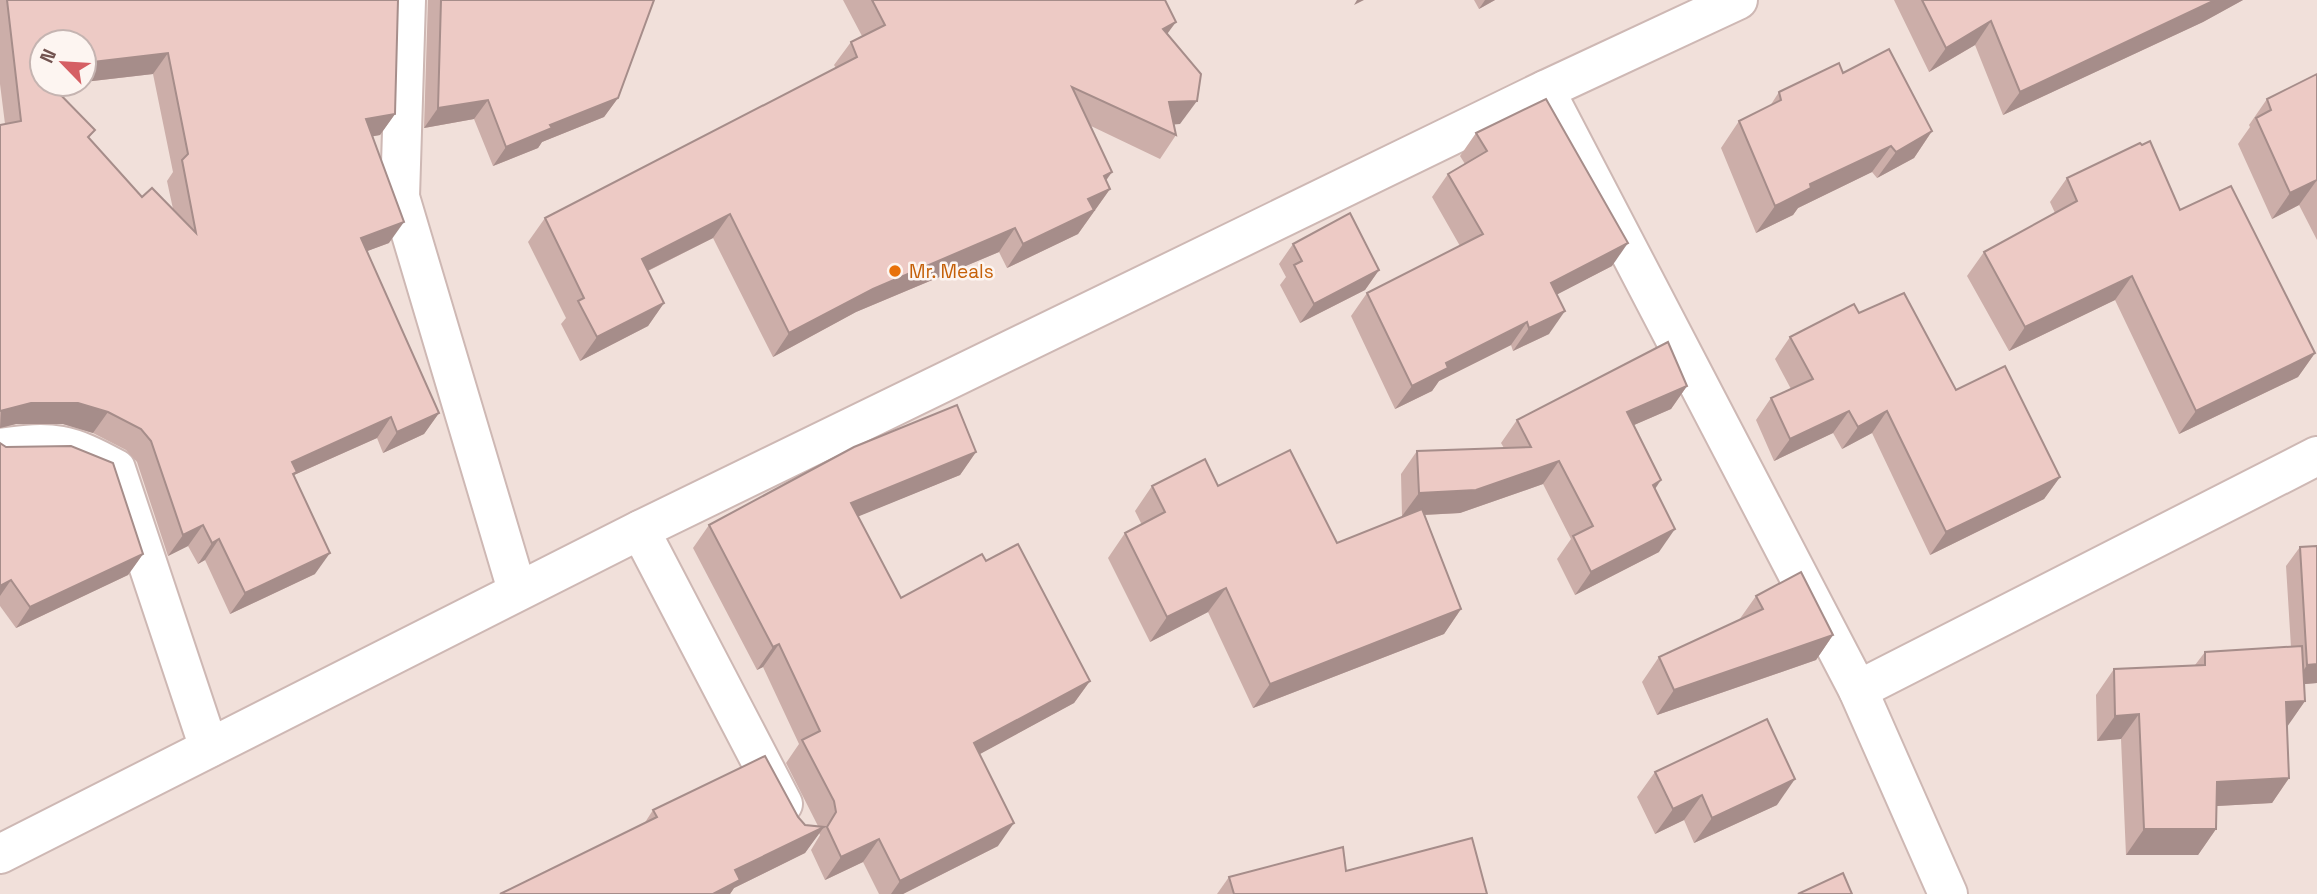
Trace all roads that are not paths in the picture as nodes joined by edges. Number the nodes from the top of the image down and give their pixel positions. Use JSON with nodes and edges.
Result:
{"nodes":[{"id":1,"x":406,"y":0,"type":"edge"},
{"id":2,"x":1738,"y":0,"type":"edge"},
{"id":3,"x":1676,"y":13,"type":"edge"},
{"id":4,"x":1545,"y":90,"type":"junction"},
{"id":5,"x":0,"y":448,"type":"edge"},
{"id":6,"x":2317,"y":456,"type":"edge"},
{"id":7,"x":640,"y":530,"type":"junction"},
{"id":8,"x":517,"y":590,"type":"junction"},
{"id":9,"x":1858,"y":690,"type":"junction"},
{"id":10,"x":209,"y":748,"type":"junction"},
{"id":11,"x":798,"y":834,"type":"edge"},
{"id":12,"x":0,"y":854,"type":"edge"},
{"id":13,"x":1948,"y":894,"type":"edge"}],
"edges":[{"from":1,"to":8,"type":"street"},
{"from":2,"to":3,"type":"street"},
{"from":3,"to":4,"type":"street"},
{"from":4,"to":7,"type":"street"},
{"from":4,"to":9,"type":"street"},
{"from":5,"to":10,"type":"street"},
{"from":6,"to":9,"type":"street"},
{"from":7,"to":8,"type":"street"},
{"from":7,"to":11,"type":"street"},
{"from":8,"to":10,"type":"street"},
{"from":9,"to":13,"type":"street"},
{"from":10,"to":12,"type":"street"}]}
